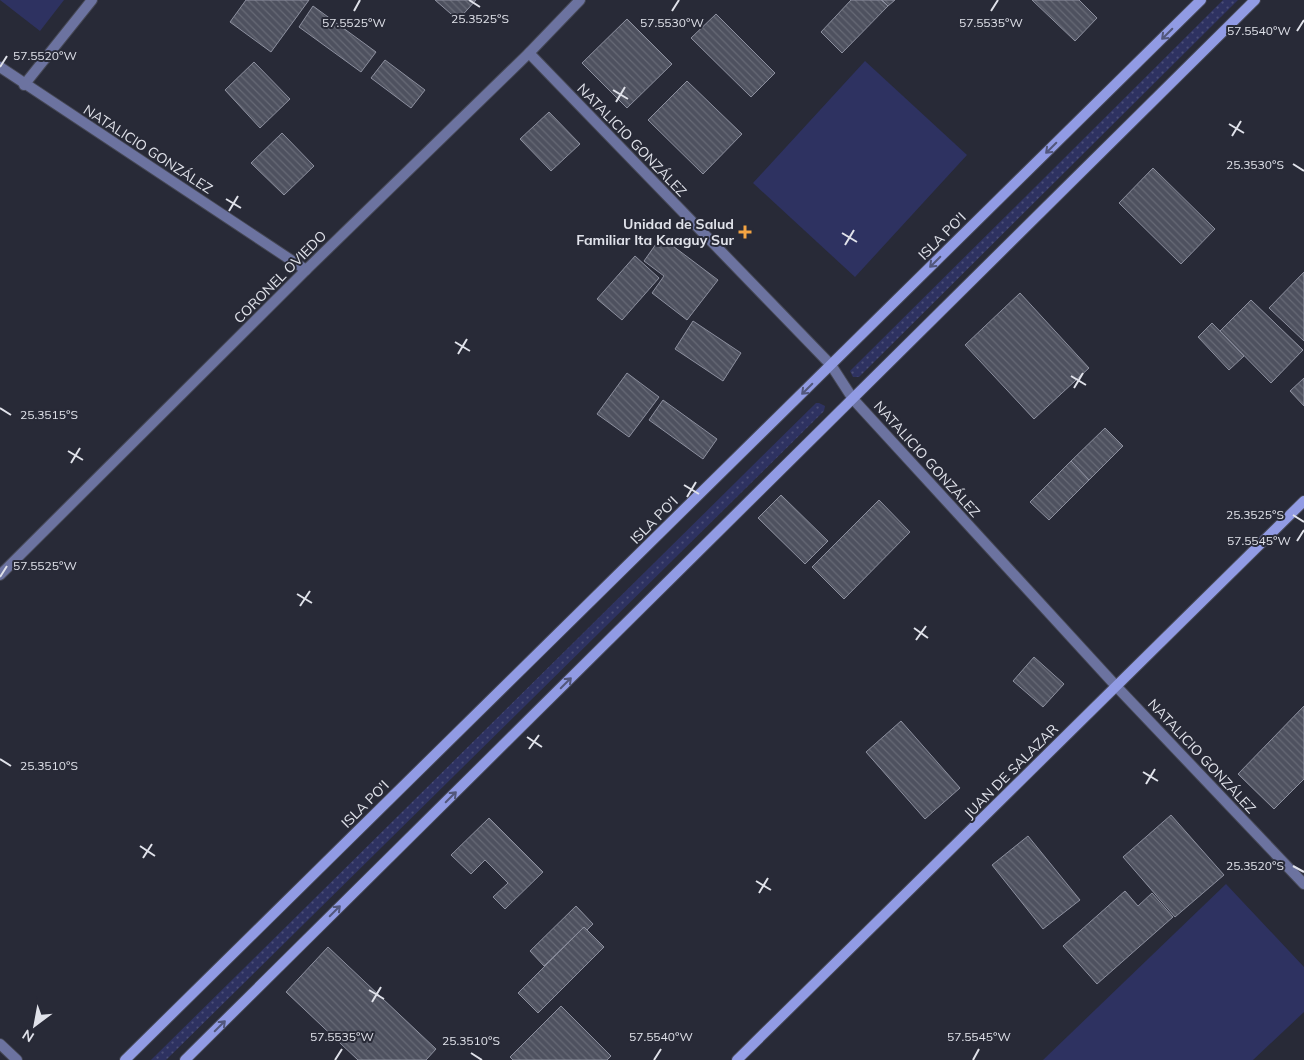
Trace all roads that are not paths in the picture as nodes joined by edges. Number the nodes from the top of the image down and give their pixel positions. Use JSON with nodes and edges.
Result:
{"nodes":[{"id":1,"x":92,"y":0,"type":"edge"},
{"id":2,"x":580,"y":0,"type":"edge"},
{"id":3,"x":1201,"y":0,"type":"edge"},
{"id":4,"x":1255,"y":0,"type":"edge"},
{"id":5,"x":529,"y":54,"type":"junction"},
{"id":6,"x":0,"y":67,"type":"edge"},
{"id":7,"x":24,"y":85,"type":"junction"},
{"id":8,"x":306,"y":270,"type":"junction"},
{"id":9,"x":831,"y":365,"type":"junction"},
{"id":10,"x":853,"y":398,"type":"junction"},
{"id":11,"x":1304,"y":502,"type":"edge"},
{"id":12,"x":1,"y":572,"type":"edge"},
{"id":13,"x":1116,"y":686,"type":"junction"},
{"id":14,"x":1304,"y":884,"type":"edge"},
{"id":15,"x":0,"y":1044,"type":"edge"},
{"id":16,"x":17,"y":1060,"type":"edge"},
{"id":17,"x":125,"y":1060,"type":"edge"},
{"id":18,"x":185,"y":1060,"type":"edge"},
{"id":19,"x":737,"y":1060,"type":"edge"}],
"edges":[{"from":1,"to":7,"type":"street"},
{"from":2,"to":5,"type":"street","name":"CORONEL OVIEDO"},
{"from":3,"to":9,"type":"street","name":"ISLA PO'I","one_way":true},
{"from":4,"to":10,"type":"street"},
{"from":5,"to":8,"type":"street","name":"CORONEL OVIEDO"},
{"from":5,"to":9,"type":"street","name":"NATALICIO GONZÁLEZ"},
{"from":6,"to":7,"type":"street","name":"NATALICIO GONZÁLEZ"},
{"from":7,"to":8,"type":"street","name":"NATALICIO GONZÁLEZ"},
{"from":8,"to":12,"type":"street","name":"CORONEL OVIEDO"},
{"from":9,"to":10,"type":"street","name":"NATALICIO GONZÁLEZ"},
{"from":9,"to":17,"type":"street","name":"ISLA PO'I","one_way":true},
{"from":10,"to":13,"type":"street","name":"NATALICIO GONZÁLEZ"},
{"from":18,"to":10,"type":"street","one_way":true},
{"from":11,"to":13,"type":"street","name":"JUAN DE SALAZAR"},
{"from":13,"to":14,"type":"street","name":"NATALICIO GONZÁLEZ"},
{"from":13,"to":19,"type":"street","name":"JUAN DE SALAZAR"},
{"from":15,"to":16,"type":"street"}]}
